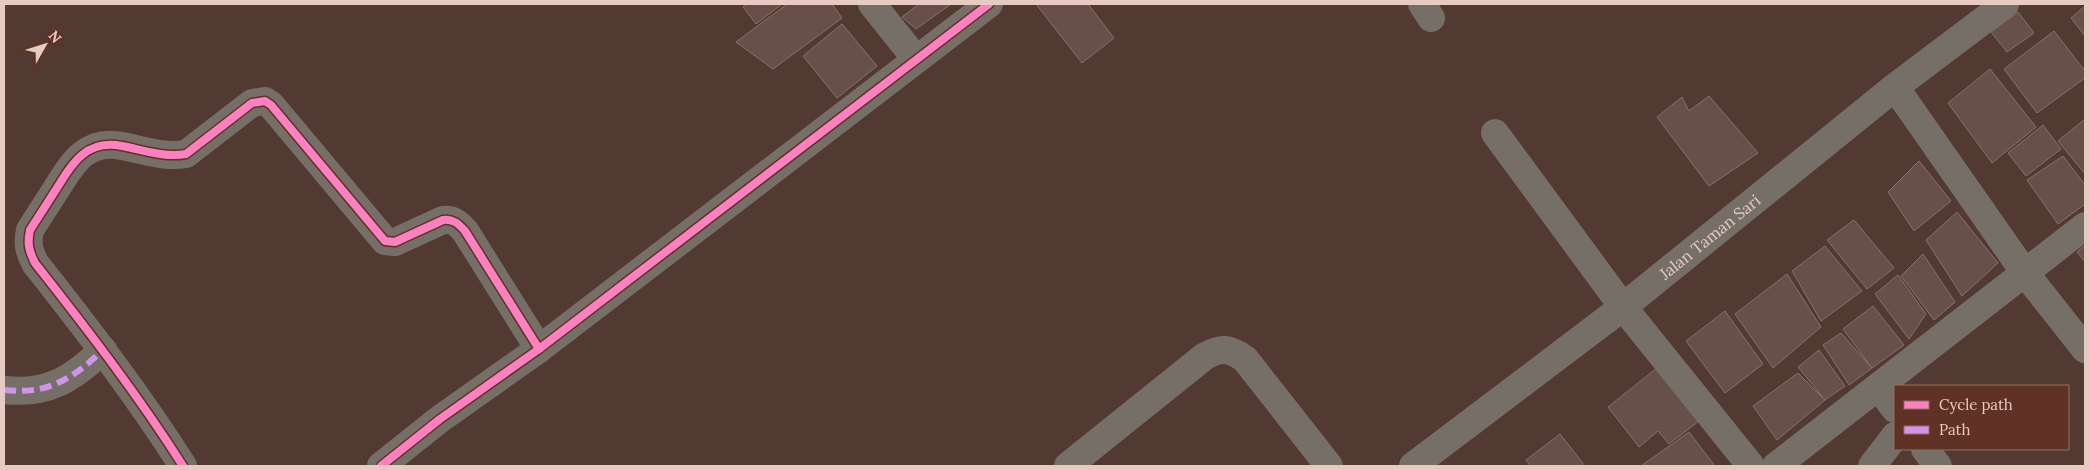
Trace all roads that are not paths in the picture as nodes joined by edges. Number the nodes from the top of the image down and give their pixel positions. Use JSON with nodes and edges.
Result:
{"nodes":[{"id":1,"x":872,"y":4,"type":"edge"},
{"id":2,"x":989,"y":4,"type":"edge"},
{"id":3,"x":2005,"y":4,"type":"edge"},
{"id":4,"x":916,"y":59,"type":"junction"},
{"id":5,"x":1895,"y":87,"type":"junction"},
{"id":6,"x":1495,"y":133,"type":"dead end"},
{"id":7,"x":2085,"y":226,"type":"edge"},
{"id":8,"x":2025,"y":273,"type":"junction"},
{"id":9,"x":1623,"y":307,"type":"junction"},
{"id":10,"x":539,"y":349,"type":"junction"},
{"id":11,"x":2085,"y":349,"type":"edge"},
{"id":12,"x":104,"y":350,"type":"junction"},
{"id":13,"x":1878,"y":387,"type":"junction"},
{"id":14,"x":4,"y":390,"type":"edge"},
{"id":15,"x":1894,"y":408,"type":"edge"},
{"id":16,"x":1894,"y":437,"type":"edge"},
{"id":17,"x":1926,"y":450,"type":"edge"},
{"id":18,"x":183,"y":466,"type":"edge"},
{"id":19,"x":382,"y":466,"type":"edge"},
{"id":20,"x":1068,"y":466,"type":"edge"},
{"id":21,"x":1329,"y":466,"type":"edge"},
{"id":22,"x":1413,"y":466,"type":"edge"},
{"id":23,"x":1751,"y":466,"type":"edge"},
{"id":24,"x":1776,"y":466,"type":"edge"},
{"id":25,"x":1872,"y":466,"type":"edge"},
{"id":26,"x":1938,"y":466,"type":"edge"}],
"edges":[{"from":1,"to":4,"type":"street"},
{"from":2,"to":4,"type":"street"},
{"from":3,"to":5,"type":"street","name":"Jalan Taman Sari"},
{"from":4,"to":10,"type":"street"},
{"from":5,"to":8,"type":"street"},
{"from":5,"to":9,"type":"street","name":"Jalan Taman Sari"},
{"from":6,"to":9,"type":"street"},
{"from":7,"to":8,"type":"street"},
{"from":8,"to":11,"type":"street"},
{"from":8,"to":13,"type":"street"},
{"from":9,"to":22,"type":"street","name":"Jalan Taman Sari"},
{"from":9,"to":23,"type":"street"},
{"from":10,"to":12,"type":"street"},
{"from":10,"to":19,"type":"street"},
{"from":12,"to":14,"type":"street"},
{"from":12,"to":18,"type":"street"},
{"from":13,"to":15,"type":"street"},
{"from":13,"to":24,"type":"street"},
{"from":16,"to":25,"type":"street"},
{"from":17,"to":26,"type":"street"},
{"from":20,"to":21,"type":"street"}]}
